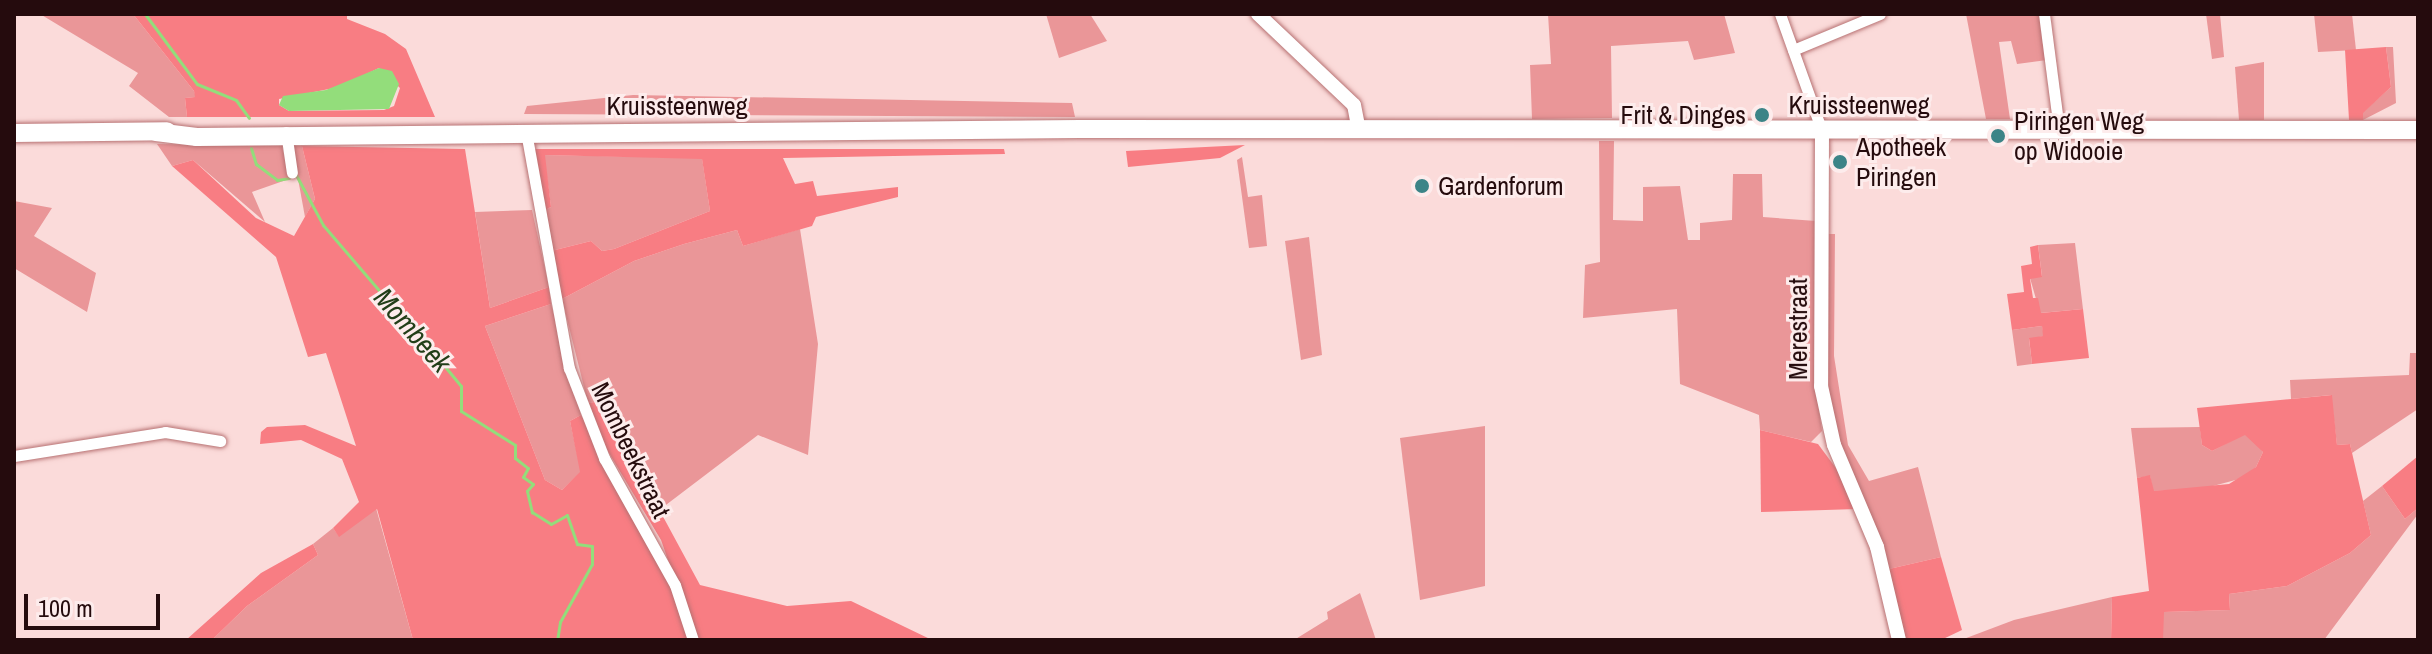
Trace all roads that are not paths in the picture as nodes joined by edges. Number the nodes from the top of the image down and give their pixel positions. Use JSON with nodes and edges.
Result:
{"nodes":[{"id":1,"x":1258,"y":14,"type":"edge"},
{"id":2,"x":1780,"y":14,"type":"edge"},
{"id":3,"x":1880,"y":14,"type":"edge"},
{"id":4,"x":2044,"y":14,"type":"edge"},
{"id":5,"x":1793,"y":50,"type":"junction"},
{"id":6,"x":2059,"y":130,"type":"junction"},
{"id":7,"x":2418,"y":130,"type":"edge"},
{"id":8,"x":1359,"y":131,"type":"junction"},
{"id":9,"x":1822,"y":131,"type":"junction"},
{"id":10,"x":286,"y":132,"type":"junction"},
{"id":11,"x":526,"y":132,"type":"junction"},
{"id":12,"x":14,"y":133,"type":"edge"},
{"id":13,"x":292,"y":173,"type":"dead end"},
{"id":14,"x":220,"y":441,"type":"dead end"},
{"id":15,"x":14,"y":456,"type":"edge"},
{"id":16,"x":693,"y":640,"type":"edge"},
{"id":17,"x":1899,"y":640,"type":"edge"}],
"edges":[{"from":1,"to":8,"type":"street"},
{"from":2,"to":5,"type":"street","name":"Merestraat"},
{"from":3,"to":5,"type":"street"},
{"from":4,"to":6,"type":"street"},
{"from":5,"to":9,"type":"street","name":"Merestraat"},
{"from":6,"to":7,"type":"main road","name":"Kruissteenweg"},
{"from":6,"to":9,"type":"main road","name":"Kruissteenweg"},
{"from":8,"to":9,"type":"main road","name":"Kruissteenweg"},
{"from":8,"to":11,"type":"main road","name":"Kruissteenweg"},
{"from":9,"to":17,"type":"street","name":"Merestraat"},
{"from":10,"to":11,"type":"main road","name":"Kruissteenweg"},
{"from":10,"to":12,"type":"main road","name":"Kruissteenweg"},
{"from":10,"to":13,"type":"street"},
{"from":11,"to":16,"type":"street","name":"Mombeekstraat"},
{"from":14,"to":15,"type":"street"}]}
